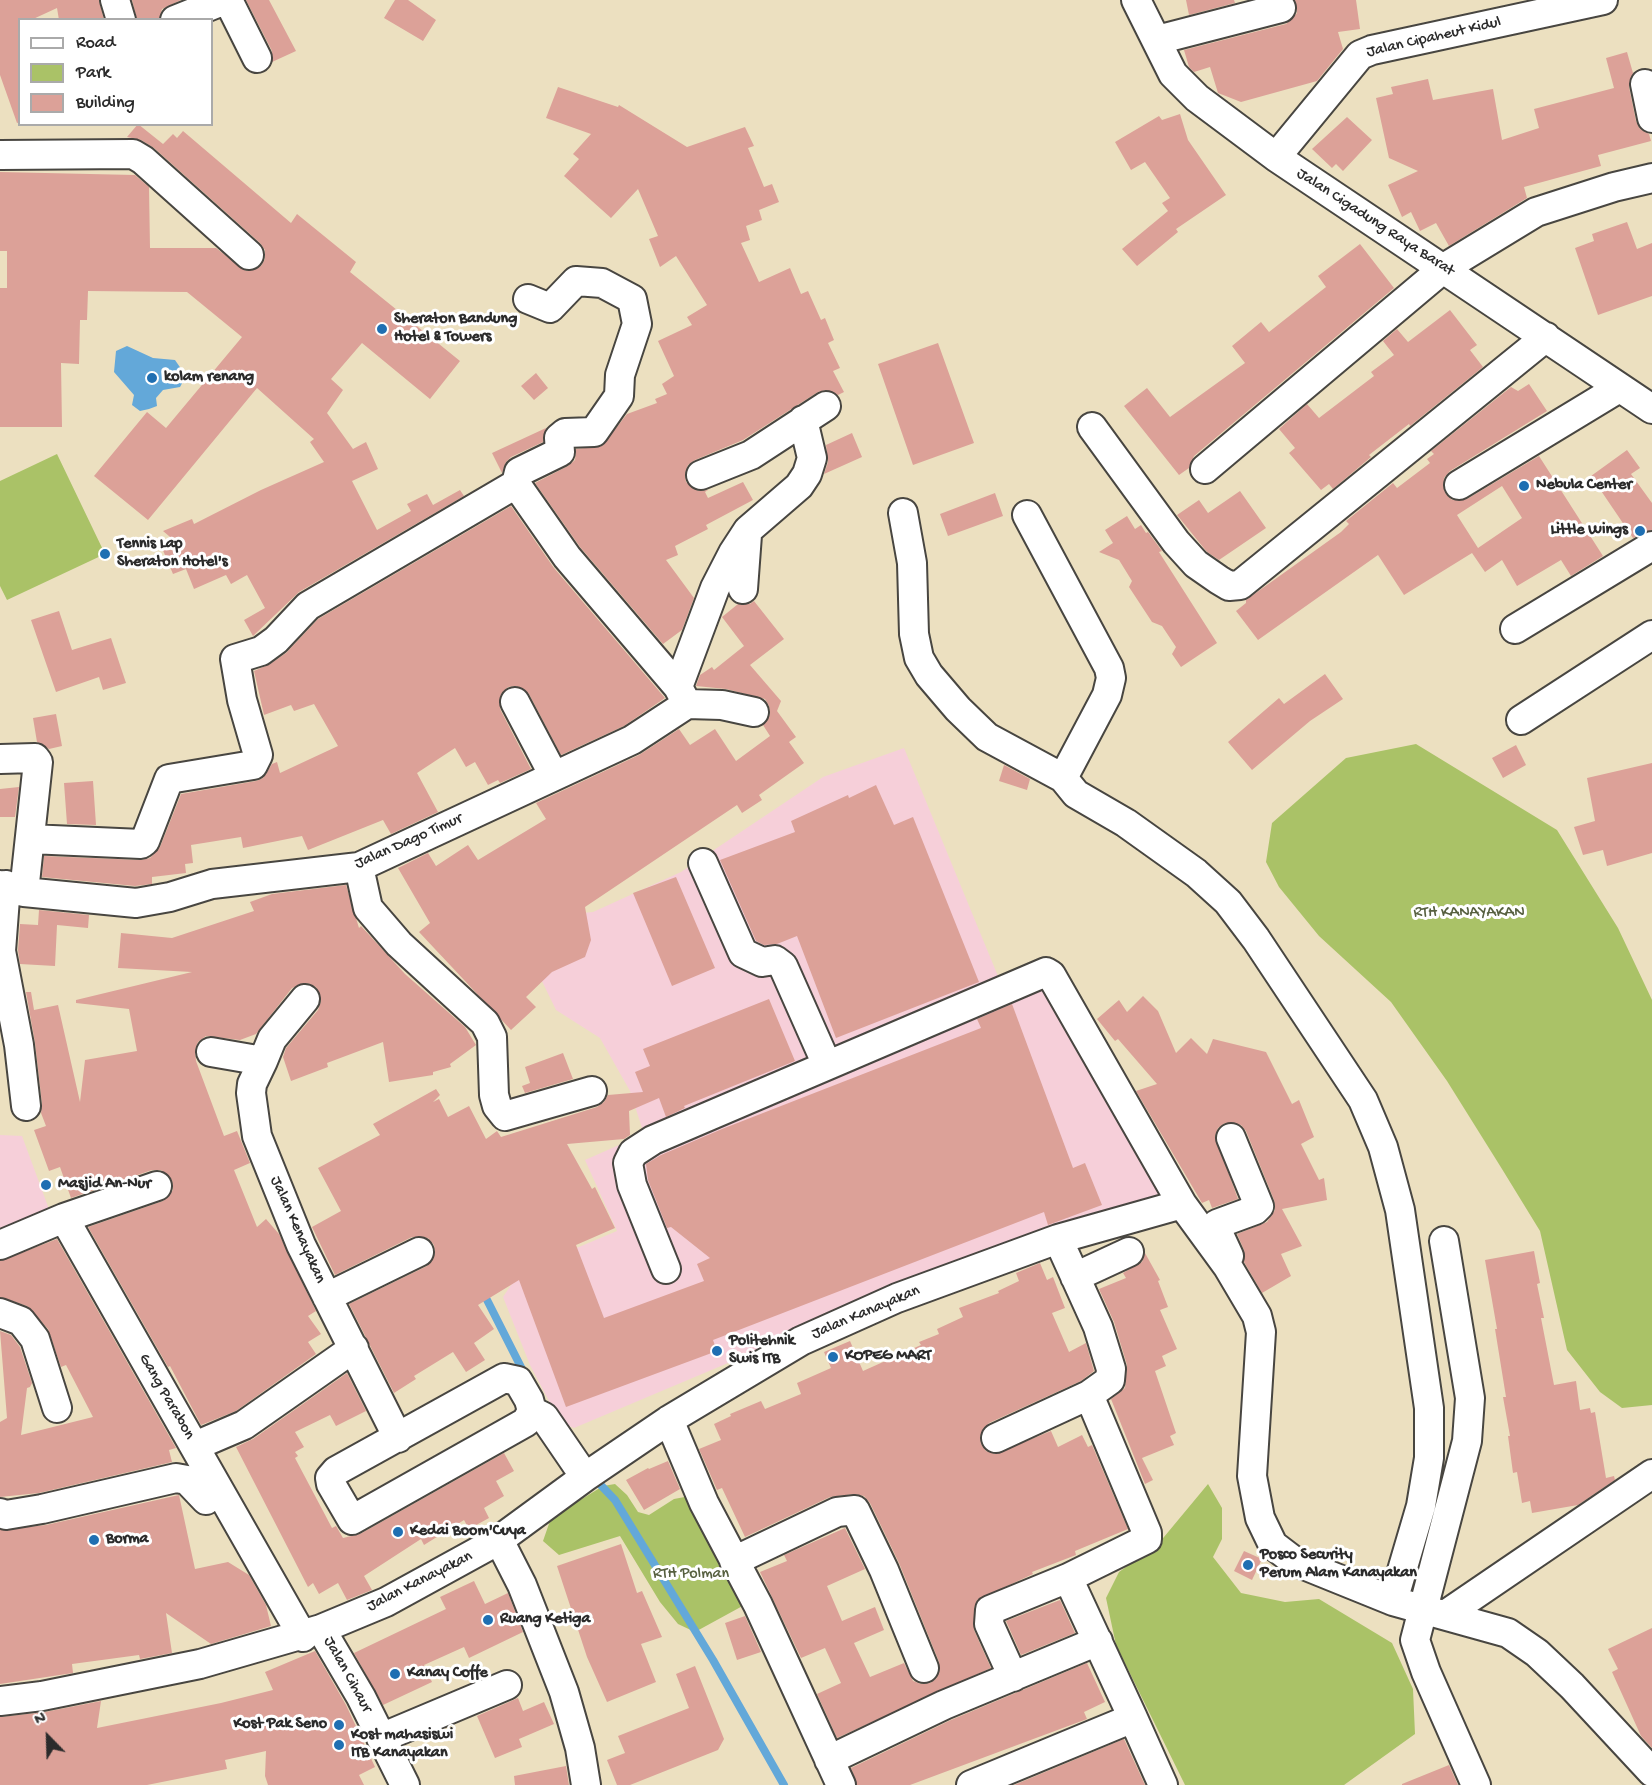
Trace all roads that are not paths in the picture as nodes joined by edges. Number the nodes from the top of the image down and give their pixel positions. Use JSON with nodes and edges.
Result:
{"nodes":[{"id":1,"x":115,"y":0,"type":"edge"},
{"id":2,"x":226,"y":0,"type":"edge"},
{"id":3,"x":1136,"y":0,"type":"edge"},
{"id":4,"x":1602,"y":0,"type":"edge"},
{"id":5,"x":1281,"y":8,"type":"dead end"},
{"id":6,"x":120,"y":18,"type":"edge"},
{"id":7,"x":180,"y":18,"type":"edge"},
{"id":8,"x":1157,"y":40,"type":"junction"},
{"id":9,"x":257,"y":58,"type":"dead end"},
{"id":10,"x":1645,"y":84,"type":"dead end"},
{"id":11,"x":1652,"y":118,"type":"edge"},
{"id":12,"x":0,"y":155,"type":"edge"},
{"id":13,"x":1276,"y":157,"type":"junction"},
{"id":14,"x":1652,"y":178,"type":"edge"},
{"id":15,"x":249,"y":255,"type":"dead end"},
{"id":16,"x":1444,"y":268,"type":"junction"},
{"id":17,"x":528,"y":299,"type":"dead end"},
{"id":18,"x":1546,"y":337,"type":"junction"},
{"id":19,"x":1619,"y":387,"type":"junction"},
{"id":20,"x":1652,"y":410,"type":"edge"},
{"id":21,"x":1092,"y":427,"type":"dead end"},
{"id":22,"x":1205,"y":469,"type":"dead end"},
{"id":23,"x":701,"y":475,"type":"dead end"},
{"id":24,"x":516,"y":484,"type":"junction"},
{"id":25,"x":1459,"y":485,"type":"dead end"},
{"id":26,"x":903,"y":513,"type":"dead end"},
{"id":27,"x":1027,"y":515,"type":"dead end"},
{"id":28,"x":748,"y":530,"type":"junction"},
{"id":29,"x":1652,"y":546,"type":"edge"},
{"id":30,"x":743,"y":589,"type":"dead end"},
{"id":31,"x":1515,"y":629,"type":"dead end"},
{"id":32,"x":1652,"y":635,"type":"edge"},
{"id":33,"x":683,"y":696,"type":"junction"},
{"id":34,"x":515,"y":702,"type":"dead end"},
{"id":35,"x":754,"y":712,"type":"dead end"},
{"id":36,"x":1521,"y":720,"type":"dead end"},
{"id":37,"x":0,"y":759,"type":"edge"},
{"id":38,"x":554,"y":776,"type":"junction"},
{"id":39,"x":1063,"y":778,"type":"junction"},
{"id":40,"x":30,"y":839,"type":"junction"},
{"id":41,"x":703,"y":863,"type":"dead end"},
{"id":42,"x":359,"y":867,"type":"junction"},
{"id":43,"x":10,"y":887,"type":"edge"},
{"id":44,"x":306,"y":999,"type":"dead end"},
{"id":45,"x":211,"y":1052,"type":"dead end"},
{"id":46,"x":262,"y":1061,"type":"junction"},
{"id":47,"x":827,"y":1065,"type":"junction"},
{"id":48,"x":592,"y":1091,"type":"dead end"},
{"id":49,"x":26,"y":1106,"type":"dead end"},
{"id":50,"x":1231,"y":1138,"type":"dead end"},
{"id":51,"x":157,"y":1186,"type":"dead end"},
{"id":52,"x":1182,"y":1204,"type":"junction"},
{"id":53,"x":64,"y":1218,"type":"junction"},
{"id":54,"x":1058,"y":1239,"type":"junction"},
{"id":55,"x":1444,"y":1242,"type":"dead end"},
{"id":56,"x":0,"y":1245,"type":"edge"},
{"id":57,"x":419,"y":1252,"type":"dead end"},
{"id":58,"x":1129,"y":1252,"type":"dead end"},
{"id":59,"x":666,"y":1269,"type":"dead end"},
{"id":60,"x":1075,"y":1276,"type":"junction"},
{"id":61,"x":327,"y":1297,"type":"junction"},
{"id":62,"x":1248,"y":1299,"type":"junction"},
{"id":63,"x":0,"y":1313,"type":"edge"},
{"id":64,"x":354,"y":1348,"type":"junction"},
{"id":65,"x":1089,"y":1395,"type":"junction"},
{"id":66,"x":57,"y":1408,"type":"dead end"},
{"id":67,"x":532,"y":1411,"type":"junction"},
{"id":68,"x":669,"y":1420,"type":"junction"},
{"id":69,"x":398,"y":1438,"type":"junction"},
{"id":70,"x":996,"y":1438,"type":"dead end"},
{"id":71,"x":195,"y":1446,"type":"junction"},
{"id":72,"x":1652,"y":1474,"type":"edge"},
{"id":73,"x":585,"y":1477,"type":"junction"},
{"id":74,"x":206,"y":1500,"type":"dead end"},
{"id":75,"x":0,"y":1513,"type":"edge"},
{"id":76,"x":499,"y":1540,"type":"junction"},
{"id":77,"x":735,"y":1561,"type":"junction"},
{"id":78,"x":1068,"y":1578,"type":"junction"},
{"id":79,"x":1394,"y":1601,"type":"junction"},
{"id":80,"x":1433,"y":1612,"type":"junction"},
{"id":81,"x":312,"y":1633,"type":"junction"},
{"id":82,"x":1098,"y":1641,"type":"junction"},
{"id":83,"x":924,"y":1668,"type":"dead end"},
{"id":84,"x":1013,"y":1677,"type":"junction"},
{"id":85,"x":507,"y":1685,"type":"dead end"},
{"id":86,"x":0,"y":1701,"type":"edge"},
{"id":87,"x":1133,"y":1718,"type":"junction"},
{"id":88,"x":381,"y":1738,"type":"junction"},
{"id":89,"x":1652,"y":1772,"type":"edge"},
{"id":90,"x":835,"y":1773,"type":"edge"},
{"id":91,"x":405,"y":1785,"type":"edge"},
{"id":92,"x":586,"y":1785,"type":"edge"},
{"id":93,"x":971,"y":1785,"type":"edge"},
{"id":94,"x":1163,"y":1785,"type":"edge"},
{"id":95,"x":1476,"y":1785,"type":"edge"}],
"edges":[{"from":1,"to":6,"type":"street"},
{"from":2,"to":7,"type":"street"},
{"from":2,"to":9,"type":"street"},
{"from":3,"to":8,"type":"street","name":"Jalan Cigadung Raya Barat"},
{"from":4,"to":13,"type":"street","name":"Jalan Cipaheut Kidul"},
{"from":5,"to":8,"type":"street"},
{"from":8,"to":13,"type":"street","name":"Jalan Cigadung Raya Barat"},
{"from":10,"to":11,"type":"street"},
{"from":12,"to":15,"type":"street"},
{"from":13,"to":16,"type":"street","name":"Jalan Cigadung Raya Barat"},
{"from":14,"to":16,"type":"street"},
{"from":16,"to":18,"type":"street","name":"Jalan Cigadung Raya Barat"},
{"from":16,"to":22,"type":"street"},
{"from":17,"to":24,"type":"street"},
{"from":18,"to":19,"type":"street","name":"Jalan Cigadung Raya Barat"},
{"from":18,"to":21,"type":"street"},
{"from":19,"to":20,"type":"street","name":"Jalan Cigadung Raya Barat"},
{"from":19,"to":25,"type":"street"},
{"from":23,"to":28,"type":"street"},
{"from":24,"to":33,"type":"street"},
{"from":24,"to":40,"type":"street"},
{"from":26,"to":39,"type":"street"},
{"from":27,"to":39,"type":"street"},
{"from":28,"to":30,"type":"street"},
{"from":28,"to":33,"type":"street"},
{"from":29,"to":31,"type":"street"},
{"from":32,"to":36,"type":"street"},
{"from":33,"to":35,"type":"street"},
{"from":33,"to":38,"type":"street","name":"Jalan Dago Timur"},
{"from":34,"to":38,"type":"street"},
{"from":37,"to":40,"type":"street"},
{"from":38,"to":42,"type":"street","name":"Jalan Dago Timur"},
{"from":39,"to":79,"type":"street"},
{"from":40,"to":43,"type":"street"},
{"from":41,"to":47,"type":"street"},
{"from":42,"to":43,"type":"street","name":"Jalan Dago Timur"},
{"from":42,"to":48,"type":"street"},
{"from":43,"to":49,"type":"street"},
{"from":44,"to":46,"type":"street","name":"Jalan Kenayakan"},
{"from":45,"to":46,"type":"street"},
{"from":46,"to":61,"type":"street","name":"Jalan Kenayakan"},
{"from":47,"to":52,"type":"street"},
{"from":47,"to":59,"type":"street"},
{"from":50,"to":62,"type":"street"},
{"from":51,"to":53,"type":"street"},
{"from":52,"to":54,"type":"street","name":"Jalan Kanayakan"},
{"from":52,"to":62,"type":"street"},
{"from":53,"to":56,"type":"street"},
{"from":53,"to":71,"type":"street","name":"Gang Parabon"},
{"from":54,"to":60,"type":"street"},
{"from":54,"to":68,"type":"street","name":"Jalan Kanayakan"},
{"from":55,"to":80,"type":"street"},
{"from":57,"to":61,"type":"street"},
{"from":58,"to":60,"type":"street"},
{"from":60,"to":65,"type":"street"},
{"from":61,"to":64,"type":"street","name":"Jalan Kenayakan"},
{"from":62,"to":79,"type":"street"},
{"from":63,"to":66,"type":"street"},
{"from":64,"to":69,"type":"street","name":"Jalan Kenayakan"},
{"from":64,"to":71,"type":"street"},
{"from":65,"to":70,"type":"street"},
{"from":65,"to":78,"type":"street"},
{"from":67,"to":69,"type":"street"},
{"from":67,"to":69,"type":"street"},
{"from":67,"to":73,"type":"street"},
{"from":68,"to":73,"type":"street","name":"Jalan Kanayakan"},
{"from":68,"to":77,"type":"street"},
{"from":71,"to":81,"type":"street","name":"Gang Parabon"},
{"from":72,"to":80,"type":"street"},
{"from":73,"to":76,"type":"street","name":"Jalan Kanayakan"},
{"from":74,"to":75,"type":"street"},
{"from":76,"to":81,"type":"street","name":"Jalan Kanayakan"},
{"from":76,"to":92,"type":"street"},
{"from":77,"to":83,"type":"street"},
{"from":77,"to":90,"type":"street"},
{"from":78,"to":82,"type":"street"},
{"from":78,"to":84,"type":"street"},
{"from":79,"to":80,"type":"street"},
{"from":80,"to":89,"type":"street"},
{"from":80,"to":95,"type":"street"},
{"from":81,"to":86,"type":"street","name":"Jalan Kanayakan"},
{"from":81,"to":88,"type":"street","name":"Jalan Cihaur"},
{"from":82,"to":84,"type":"street"},
{"from":82,"to":87,"type":"street"},
{"from":84,"to":90,"type":"street"},
{"from":85,"to":88,"type":"street"},
{"from":87,"to":93,"type":"street"},
{"from":87,"to":94,"type":"street"},
{"from":88,"to":91,"type":"street","name":"Jalan Cihaur"}]}
